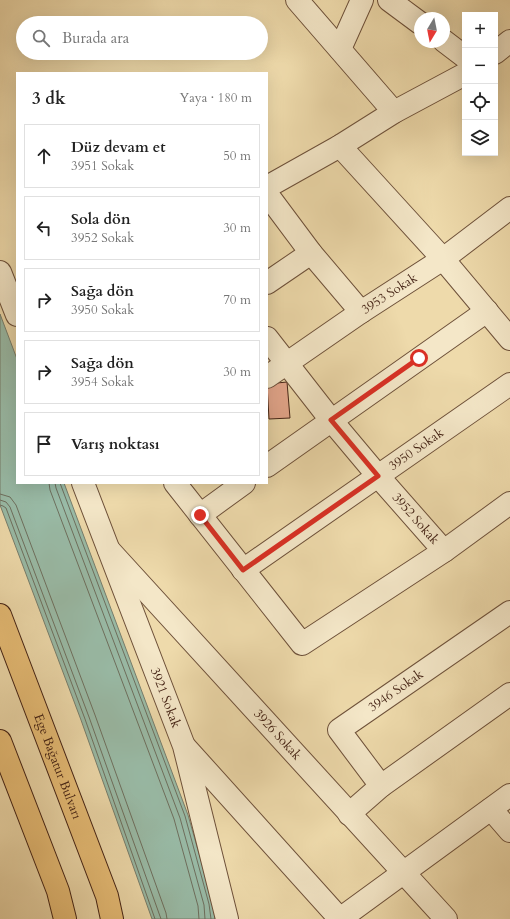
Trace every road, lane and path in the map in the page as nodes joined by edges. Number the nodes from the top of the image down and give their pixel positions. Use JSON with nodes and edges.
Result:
{"nodes":[{"id":1,"x":297,"y":0,"type":"edge"},
{"id":2,"x":362,"y":0,"type":"edge"},
{"id":3,"x":389,"y":0,"type":"edge"},
{"id":4,"x":414,"y":19,"type":"edge"},
{"id":5,"x":510,"y":41,"type":"edge"},
{"id":6,"x":450,"y":46,"type":"edge"},
{"id":7,"x":340,"y":49,"type":"junction"},
{"id":8,"x":498,"y":51,"type":"edge"},
{"id":9,"x":462,"y":55,"type":"edge"},
{"id":10,"x":462,"y":76,"type":"edge"},
{"id":11,"x":394,"y":112,"type":"junction"},
{"id":12,"x":340,"y":146,"type":"junction"},
{"id":13,"x":268,"y":186,"type":"edge"},
{"id":14,"x":268,"y":195,"type":"edge"},
{"id":15,"x":510,"y":208,"type":"edge"},
{"id":16,"x":311,"y":252,"type":"junction"},
{"id":17,"x":443,"y":259,"type":"junction"},
{"id":18,"x":0,"y":272,"type":"edge"},
{"id":19,"x":268,"y":282,"type":"edge"},
{"id":20,"x":487,"y":311,"type":"junction"},
{"id":21,"x":16,"y":312,"type":"edge"},
{"id":22,"x":361,"y":312,"type":"junction"},
{"id":23,"x":268,"y":339,"type":"edge"},
{"id":24,"x":510,"y":339,"type":"edge"},
{"id":25,"x":287,"y":363,"type":"junction"},
{"id":26,"x":268,"y":376,"type":"edge"},
{"id":27,"x":510,"y":384,"type":"edge"},
{"id":28,"x":331,"y":420,"type":"junction"},
{"id":29,"x":268,"y":465,"type":"edge"},
{"id":30,"x":378,"y":476,"type":"junction"},
{"id":31,"x":83,"y":484,"type":"edge"},
{"id":32,"x":176,"y":484,"type":"edge"},
{"id":33,"x":243,"y":484,"type":"edge"},
{"id":34,"x":510,"y":503,"type":"edge"},
{"id":35,"x":200,"y":515,"type":"junction"},
{"id":36,"x":109,"y":550,"type":"junction"},
{"id":37,"x":444,"y":550,"type":"junction"},
{"id":38,"x":243,"y":570,"type":"junction"},
{"id":39,"x":510,"y":612,"type":"edge"},
{"id":40,"x":0,"y":615,"type":"edge"},
{"id":41,"x":510,"y":694,"type":"edge"},
{"id":42,"x":0,"y":741,"type":"edge"},
{"id":43,"x":184,"y":746,"type":"junction"},
{"id":44,"x":381,"y":786,"type":"junction"},
{"id":45,"x":510,"y":795,"type":"edge"},
{"id":46,"x":491,"y":809,"type":"junction"},
{"id":47,"x":349,"y":814,"type":"junction"},
{"id":48,"x":510,"y":831,"type":"edge"},
{"id":49,"x":404,"y":872,"type":"junction"},
{"id":50,"x":65,"y":919,"type":"edge"},
{"id":51,"x":112,"y":919,"type":"edge"},
{"id":52,"x":227,"y":919,"type":"edge"},
{"id":53,"x":340,"y":919,"type":"edge"},
{"id":54,"x":446,"y":919,"type":"edge"}],
"edges":[{"from":1,"to":7,"type":"street"},
{"from":2,"to":7,"type":"street"},
{"from":3,"to":4,"type":"street"},
{"from":5,"to":8,"type":"street"},
{"from":6,"to":9,"type":"street"},
{"from":7,"to":11,"type":"street"},
{"from":10,"to":11,"type":"street"},
{"from":11,"to":12,"type":"street"},
{"from":12,"to":13,"type":"street"},
{"from":12,"to":17,"type":"street"},
{"from":14,"to":16,"type":"street"},
{"from":15,"to":17,"type":"street","name":"3953 Sokak"},
{"from":16,"to":19,"type":"street"},
{"from":16,"to":22,"type":"street"},
{"from":17,"to":20,"type":"street"},
{"from":17,"to":22,"type":"street","name":"3953 Sokak"},
{"from":18,"to":21,"type":"street"},
{"from":20,"to":24,"type":"street"},
{"from":20,"to":28,"type":"street"},
{"from":22,"to":25,"type":"street","name":"3953 Sokak"},
{"from":23,"to":25,"type":"street","name":"3952 Sokak"},
{"from":25,"to":26,"type":"street","name":"3953 Sokak"},
{"from":25,"to":28,"type":"street","name":"3952 Sokak"},
{"from":27,"to":30,"type":"street","name":"3950 Sokak"},
{"from":28,"to":29,"type":"street"},
{"from":28,"to":30,"type":"street","name":"3952 Sokak"},
{"from":30,"to":37,"type":"street","name":"3952 Sokak"},
{"from":30,"to":38,"type":"street","name":"3950 Sokak"},
{"from":31,"to":36,"type":"street","name":"3921 Sokak"},
{"from":32,"to":35,"type":"street"},
{"from":33,"to":35,"type":"street"},
{"from":34,"to":37,"type":"street"},
{"from":35,"to":38,"type":"street"},
{"from":36,"to":43,"type":"street","name":"3921 Sokak"},
{"from":36,"to":47,"type":"street","name":"3926 Sokak"},
{"from":37,"to":38,"type":"street"},
{"from":39,"to":44,"type":"street","name":"3946 Sokak"},
{"from":40,"to":51,"type":"main road","name":"Ege Bağatur Bulvarı"},
{"from":41,"to":44,"type":"street"},
{"from":42,"to":50,"type":"main road"},
{"from":43,"to":52,"type":"street","name":"3921 Sokak"},
{"from":43,"to":53,"type":"street"},
{"from":44,"to":47,"type":"street"},
{"from":45,"to":46,"type":"street"},
{"from":46,"to":48,"type":"street"},
{"from":46,"to":49,"type":"street"},
{"from":47,"to":49,"type":"street","name":"3926 Sokak"},
{"from":49,"to":53,"type":"street"},
{"from":49,"to":54,"type":"street","name":"3926 Sokak"}]}
